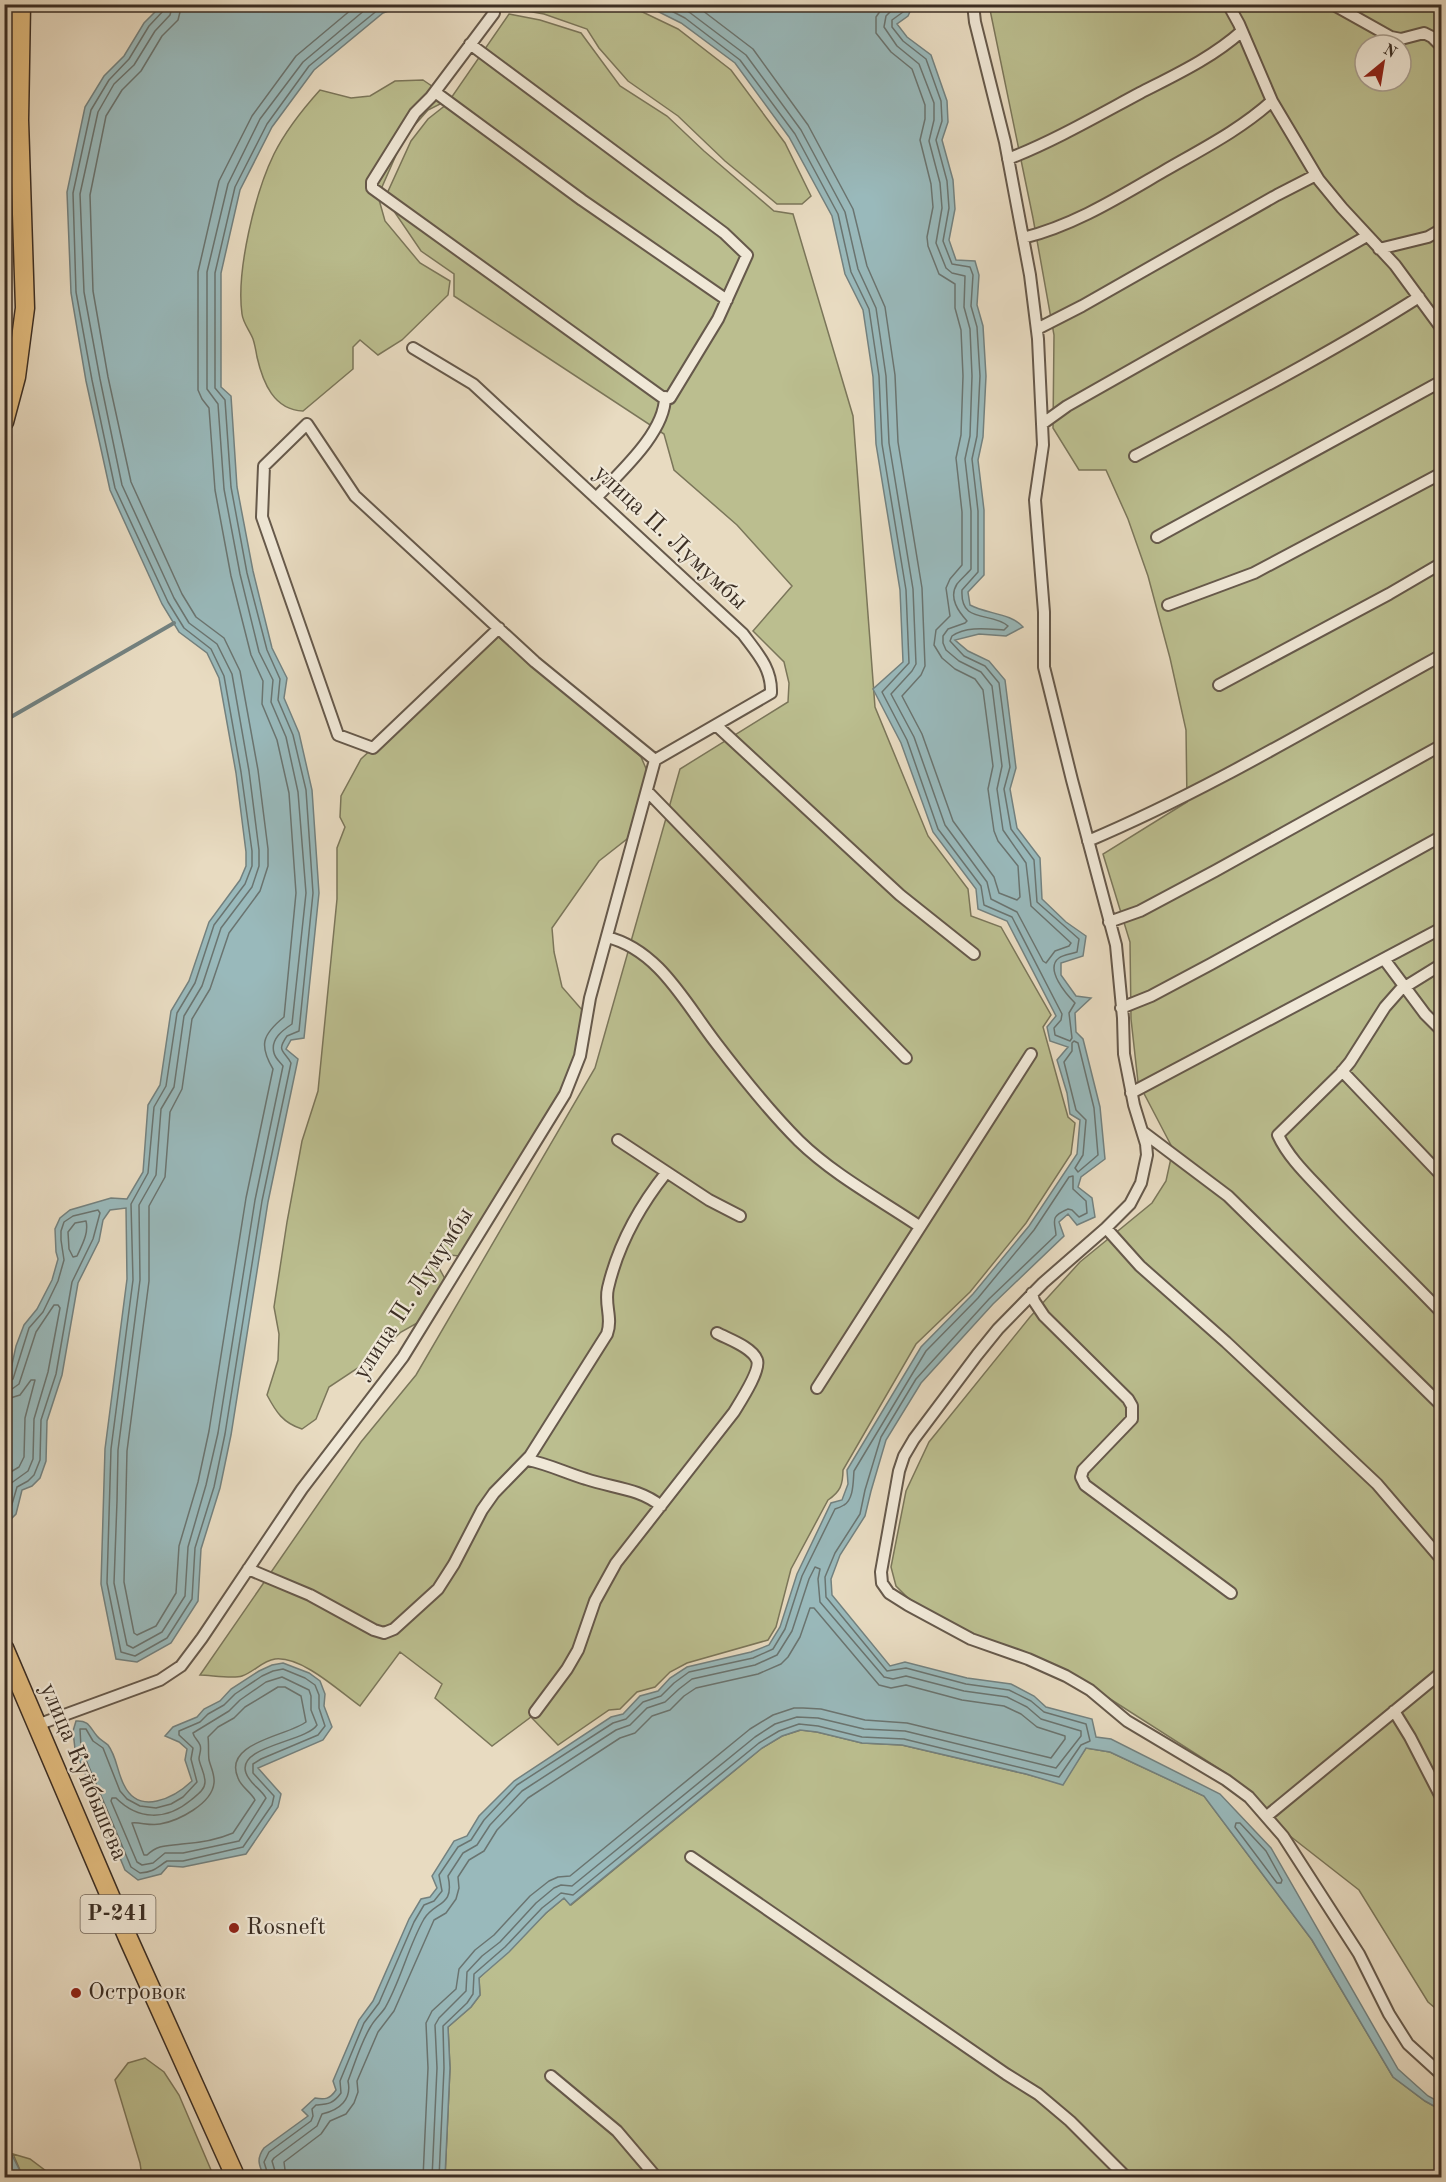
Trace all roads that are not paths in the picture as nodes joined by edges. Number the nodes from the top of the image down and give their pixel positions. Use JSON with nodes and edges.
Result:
{"nodes":[{"id":1,"x":21,"y":4,"type":"edge"},
{"id":2,"x":973,"y":4,"type":"edge"},
{"id":3,"x":1228,"y":4,"type":"edge"},
{"id":4,"x":1332,"y":4,"type":"edge"},
{"id":5,"x":494,"y":13,"type":"dead end"},
{"id":6,"x":1442,"y":29,"type":"edge"},
{"id":7,"x":1242,"y":32,"type":"junction"},
{"id":8,"x":1432,"y":37,"type":"junction"},
{"id":9,"x":470,"y":45,"type":"junction"},
{"id":10,"x":1442,"y":46,"type":"edge"},
{"id":11,"x":435,"y":92,"type":"junction"},
{"id":12,"x":1272,"y":101,"type":"junction"},
{"id":13,"x":1008,"y":159,"type":"junction"},
{"id":14,"x":1316,"y":175,"type":"junction"},
{"id":15,"x":1442,"y":229,"type":"edge"},
{"id":16,"x":1367,"y":236,"type":"junction"},
{"id":17,"x":1023,"y":238,"type":"junction"},
{"id":18,"x":1379,"y":249,"type":"junction"},
{"id":19,"x":1419,"y":297,"type":"junction"},
{"id":20,"x":727,"y":300,"type":"junction"},
{"id":21,"x":1440,"y":325,"type":"edge"},
{"id":22,"x":1037,"y":328,"type":"junction"},
{"id":23,"x":413,"y":348,"type":"dead end"},
{"id":24,"x":1442,"y":381,"type":"edge"},
{"id":25,"x":665,"y":397,"type":"junction"},
{"id":26,"x":4,"y":422,"type":"edge"},
{"id":27,"x":1042,"y":424,"type":"junction"},
{"id":28,"x":1135,"y":456,"type":"dead end"},
{"id":29,"x":1442,"y":473,"type":"edge"},
{"id":30,"x":596,"y":498,"type":"junction"},
{"id":31,"x":1157,"y":537,"type":"dead end"},
{"id":32,"x":1442,"y":562,"type":"edge"},
{"id":33,"x":1168,"y":604,"type":"dead end"},
{"id":34,"x":499,"y":628,"type":"junction"},
{"id":35,"x":1442,"y":655,"type":"edge"},
{"id":36,"x":1219,"y":685,"type":"dead end"},
{"id":37,"x":716,"y":725,"type":"junction"},
{"id":38,"x":1442,"y":745,"type":"edge"},
{"id":39,"x":656,"y":760,"type":"junction"},
{"id":40,"x":647,"y":791,"type":"junction"},
{"id":41,"x":1442,"y":836,"type":"edge"},
{"id":42,"x":1088,"y":841,"type":"junction"},
{"id":43,"x":1109,"y":922,"type":"junction"},
{"id":44,"x":1442,"y":928,"type":"edge"},
{"id":45,"x":607,"y":938,"type":"junction"},
{"id":46,"x":974,"y":954,"type":"dead end"},
{"id":47,"x":1384,"y":959,"type":"junction"},
{"id":48,"x":1442,"y":964,"type":"edge"},
{"id":49,"x":1406,"y":987,"type":"junction"},
{"id":50,"x":1121,"y":1008,"type":"junction"},
{"id":51,"x":1442,"y":1031,"type":"edge"},
{"id":52,"x":1031,"y":1054,"type":"dead end"},
{"id":53,"x":906,"y":1058,"type":"dead end"},
{"id":54,"x":1342,"y":1071,"type":"junction"},
{"id":55,"x":1131,"y":1093,"type":"junction"},
{"id":56,"x":1142,"y":1132,"type":"junction"},
{"id":57,"x":618,"y":1140,"type":"dead end"},
{"id":58,"x":666,"y":1173,"type":"junction"},
{"id":59,"x":1442,"y":1176,"type":"edge"},
{"id":60,"x":740,"y":1216,"type":"dead end"},
{"id":61,"x":919,"y":1226,"type":"junction"},
{"id":62,"x":1106,"y":1228,"type":"junction"},
{"id":63,"x":1032,"y":1293,"type":"junction"},
{"id":64,"x":1442,"y":1313,"type":"edge"},
{"id":65,"x":717,"y":1333,"type":"dead end"},
{"id":66,"x":817,"y":1388,"type":"dead end"},
{"id":67,"x":1442,"y":1406,"type":"edge"},
{"id":68,"x":528,"y":1460,"type":"junction"},
{"id":69,"x":661,"y":1506,"type":"junction"},
{"id":70,"x":1442,"y":1560,"type":"edge"},
{"id":71,"x":248,"y":1569,"type":"junction"},
{"id":72,"x":1231,"y":1593,"type":"dead end"},
{"id":73,"x":4,"y":1648,"type":"edge"},
{"id":74,"x":1442,"y":1672,"type":"edge"},
{"id":75,"x":1394,"y":1711,"type":"junction"},
{"id":76,"x":535,"y":1712,"type":"dead end"},
{"id":77,"x":37,"y":1725,"type":"junction"},
{"id":78,"x":1442,"y":1799,"type":"edge"},
{"id":79,"x":1267,"y":1816,"type":"junction"},
{"id":80,"x":691,"y":1857,"type":"dead end"},
{"id":81,"x":1442,"y":2075,"type":"edge"},
{"id":82,"x":551,"y":2076,"type":"dead end"},
{"id":83,"x":236,"y":2178,"type":"edge"},
{"id":84,"x":657,"y":2178,"type":"edge"},
{"id":85,"x":1127,"y":2178,"type":"edge"}],
"edges":[{"from":1,"to":26,"type":"highway"},
{"from":2,"to":13,"type":"street"},
{"from":3,"to":7,"type":"street"},
{"from":4,"to":8,"type":"street"},
{"from":5,"to":9,"type":"street"},
{"from":6,"to":8,"type":"street"},
{"from":7,"to":12,"type":"street"},
{"from":7,"to":13,"type":"street"},
{"from":8,"to":10,"type":"street"},
{"from":9,"to":11,"type":"street"},
{"from":9,"to":20,"type":"street"},
{"from":11,"to":20,"type":"street"},
{"from":11,"to":25,"type":"street"},
{"from":12,"to":14,"type":"street"},
{"from":12,"to":17,"type":"street"},
{"from":13,"to":17,"type":"street"},
{"from":14,"to":16,"type":"street"},
{"from":14,"to":22,"type":"street"},
{"from":15,"to":18,"type":"street"},
{"from":16,"to":18,"type":"street"},
{"from":16,"to":27,"type":"street"},
{"from":17,"to":22,"type":"street"},
{"from":18,"to":19,"type":"street"},
{"from":19,"to":21,"type":"street"},
{"from":19,"to":28,"type":"street"},
{"from":20,"to":25,"type":"street"},
{"from":22,"to":27,"type":"street"},
{"from":23,"to":30,"type":"street","name":"улица П. Лумумбы"},
{"from":24,"to":31,"type":"street"},
{"from":25,"to":30,"type":"street"},
{"from":27,"to":42,"type":"street"},
{"from":29,"to":33,"type":"street"},
{"from":30,"to":37,"type":"street","name":"улица П. Лумумбы"},
{"from":32,"to":36,"type":"street"},
{"from":34,"to":34,"type":"street"},
{"from":34,"to":39,"type":"street"},
{"from":35,"to":42,"type":"street"},
{"from":37,"to":39,"type":"street","name":"улица П. Лумумбы"},
{"from":37,"to":46,"type":"street"},
{"from":38,"to":43,"type":"street"},
{"from":39,"to":40,"type":"street","name":"улица П. Лумумбы"},
{"from":40,"to":45,"type":"street","name":"улица П. Лумумбы"},
{"from":40,"to":53,"type":"street"},
{"from":41,"to":50,"type":"street"},
{"from":42,"to":43,"type":"street"},
{"from":43,"to":50,"type":"street"},
{"from":44,"to":47,"type":"street"},
{"from":45,"to":61,"type":"street"},
{"from":45,"to":71,"type":"street","name":"улица П. Лумумбы"},
{"from":47,"to":49,"type":"street"},
{"from":47,"to":55,"type":"street"},
{"from":48,"to":49,"type":"street"},
{"from":49,"to":51,"type":"street"},
{"from":49,"to":54,"type":"street"},
{"from":50,"to":55,"type":"street"},
{"from":52,"to":61,"type":"street"},
{"from":54,"to":59,"type":"street"},
{"from":54,"to":64,"type":"street"},
{"from":55,"to":56,"type":"street"},
{"from":56,"to":62,"type":"street"},
{"from":56,"to":67,"type":"street"},
{"from":57,"to":58,"type":"street"},
{"from":58,"to":60,"type":"street"},
{"from":58,"to":68,"type":"street"},
{"from":61,"to":66,"type":"street"},
{"from":62,"to":63,"type":"street"},
{"from":62,"to":70,"type":"street"},
{"from":63,"to":72,"type":"street"},
{"from":63,"to":79,"type":"street"},
{"from":65,"to":69,"type":"street"},
{"from":68,"to":69,"type":"street"},
{"from":68,"to":71,"type":"street"},
{"from":69,"to":76,"type":"street"},
{"from":71,"to":77,"type":"street","name":"улица П. Лумумбы"},
{"from":73,"to":77,"type":"highway","name":"улица Куйбышева","number":"Р-241"},
{"from":74,"to":75,"type":"street"},
{"from":75,"to":78,"type":"street"},
{"from":75,"to":79,"type":"street"},
{"from":77,"to":83,"type":"highway","name":"улица Куйбышева","number":"Р-241"},
{"from":79,"to":81,"type":"street"},
{"from":80,"to":85,"type":"street"},
{"from":82,"to":84,"type":"street"}]}
